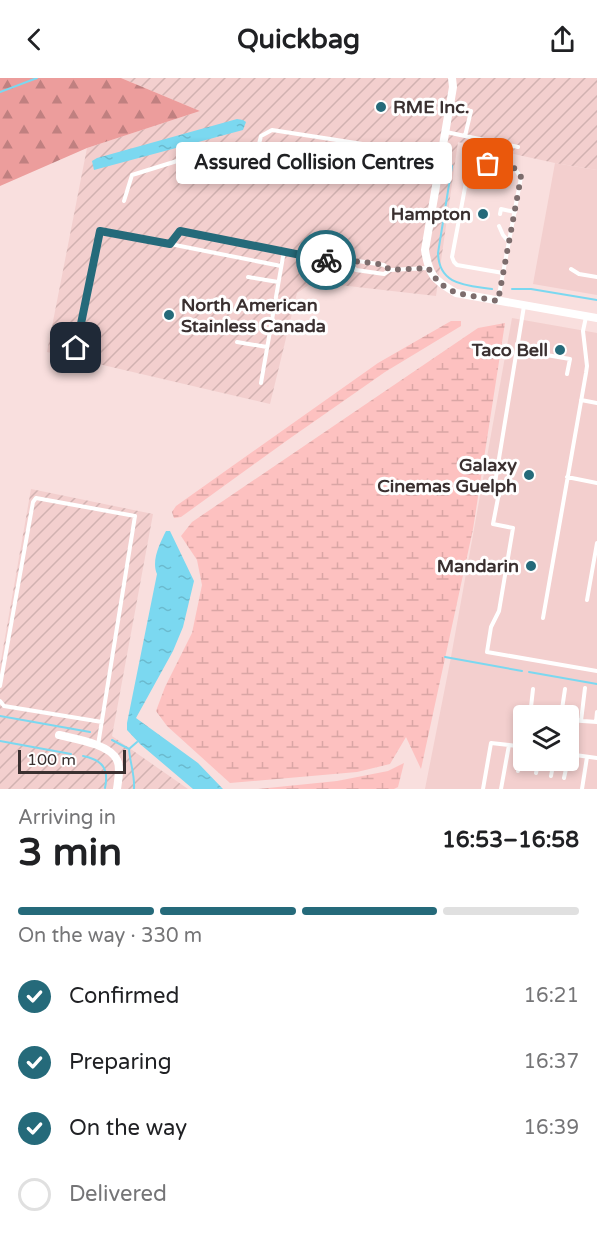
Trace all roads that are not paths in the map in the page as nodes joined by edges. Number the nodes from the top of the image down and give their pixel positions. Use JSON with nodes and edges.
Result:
{"nodes":[{"id":1,"x":452,"y":78,"type":"edge"},
{"id":2,"x":471,"y":111,"type":"dead end"},
{"id":3,"x":445,"y":132,"type":"junction"},
{"id":4,"x":465,"y":136,"type":"junction"},
{"id":5,"x":518,"y":147,"type":"dead end"},
{"id":6,"x":411,"y":151,"type":"junction"},
{"id":7,"x":441,"y":156,"type":"junction"},
{"id":8,"x":407,"y":178,"type":"dead end"},
{"id":9,"x":124,"y":201,"type":"dead end"},
{"id":10,"x":515,"y":212,"type":"junction"},
{"id":11,"x":500,"y":214,"type":"dead end"},
{"id":12,"x":499,"y":226,"type":"dead end"},
{"id":13,"x":509,"y":241,"type":"junction"},
{"id":14,"x":170,"y":244,"type":"junction"},
{"id":15,"x":284,"y":251,"type":"junction"},
{"id":16,"x":351,"y":265,"type":"junction"},
{"id":17,"x":281,"y":266,"type":"junction"},
{"id":18,"x":428,"y":268,"type":"junction"},
{"id":19,"x":571,"y":269,"type":"dead end"},
{"id":20,"x":390,"y":270,"type":"junction"},
{"id":21,"x":503,"y":273,"type":"junction"},
{"id":22,"x":248,"y":277,"type":"dead end"},
{"id":23,"x":597,"y":277,"type":"edge"},
{"id":24,"x":278,"y":282,"type":"junction"},
{"id":25,"x":498,"y":301,"type":"junction"},
{"id":26,"x":524,"y":306,"type":"junction"},
{"id":27,"x":586,"y":316,"type":"junction"},
{"id":28,"x":597,"y":318,"type":"edge"},
{"id":29,"x":237,"y":342,"type":"dead end"},
{"id":30,"x":267,"y":347,"type":"junction"},
{"id":31,"x":76,"y":348,"type":"dead end"},
{"id":32,"x":517,"y":350,"type":"junction"},
{"id":33,"x":567,"y":374,"type":"dead end"},
{"id":34,"x":261,"y":383,"type":"dead end"},
{"id":35,"x":581,"y":400,"type":"junction"},
{"id":36,"x":597,"y":403,"type":"edge"},
{"id":37,"x":567,"y":477,"type":"junction"},
{"id":38,"x":597,"y":483,"type":"edge"},
{"id":39,"x":597,"y":543,"type":"edge"},
{"id":40,"x":587,"y":600,"type":"dead end"},
{"id":41,"x":543,"y":618,"type":"dead end"},
{"id":42,"x":597,"y":671,"type":"edge"},
{"id":43,"x":0,"y":686,"type":"edge"},
{"id":44,"x":585,"y":688,"type":"dead end"},
{"id":45,"x":533,"y":689,"type":"dead end"},
{"id":46,"x":565,"y":689,"type":"dead end"},
{"id":47,"x":0,"y":701,"type":"edge"},
{"id":48,"x":531,"y":705,"type":"edge"},
{"id":49,"x":563,"y":705,"type":"edge"},
{"id":50,"x":597,"y":712,"type":"edge"},
{"id":51,"x":581,"y":721,"type":"joint"},
{"id":52,"x":102,"y":722,"type":"junction"},
{"id":53,"x":596,"y":722,"type":"edge"},
{"id":54,"x":59,"y":735,"type":"dead end"},
{"id":55,"x":509,"y":745,"type":"junction"},
{"id":56,"x":98,"y":746,"type":"junction"},
{"id":57,"x":513,"y":746,"type":"edge"},
{"id":58,"x":579,"y":757,"type":"edge"},
{"id":59,"x":587,"y":757,"type":"junction"},
{"id":60,"x":597,"y":758,"type":"edge"},
{"id":61,"x":552,"y":771,"type":"edge"},
{"id":62,"x":566,"y":771,"type":"edge"},
{"id":63,"x":551,"y":776,"type":"dead end"},
{"id":64,"x":564,"y":778,"type":"dead end"},
{"id":65,"x":117,"y":789,"type":"edge"},
{"id":66,"x":483,"y":789,"type":"edge"},
{"id":67,"x":501,"y":789,"type":"edge"},
{"id":68,"x":582,"y":789,"type":"edge"}],
"edges":[{"from":1,"to":3,"type":"street"},
{"from":2,"to":4,"type":"lane"},
{"from":3,"to":4,"type":"lane"},
{"from":3,"to":7,"type":"street"},
{"from":4,"to":5,"type":"lane"},
{"from":6,"to":7,"type":"lane"},
{"from":6,"to":8,"type":"lane"},
{"from":6,"to":9,"type":"lane"},
{"from":7,"to":18,"type":"street"},
{"from":10,"to":11,"type":"lane"},
{"from":10,"to":13,"type":"lane"},
{"from":10,"to":21,"type":"lane"},
{"from":12,"to":13,"type":"lane"},
{"from":13,"to":21,"type":"lane"},
{"from":14,"to":15,"type":"lane"},
{"from":14,"to":17,"type":"lane"},
{"from":14,"to":31,"type":"lane"},
{"from":15,"to":16,"type":"lane"},
{"from":15,"to":17,"type":"lane"},
{"from":16,"to":20,"type":"lane"},
{"from":16,"to":20,"type":"lane"},
{"from":17,"to":24,"type":"lane"},
{"from":18,"to":20,"type":"lane"},
{"from":18,"to":25,"type":"street"},
{"from":19,"to":23,"type":"lane"},
{"from":21,"to":25,"type":"lane"},
{"from":22,"to":24,"type":"lane"},
{"from":24,"to":30,"type":"lane"},
{"from":25,"to":26,"type":"street"},
{"from":26,"to":27,"type":"street"},
{"from":26,"to":32,"type":"lane"},
{"from":27,"to":28,"type":"street"},
{"from":27,"to":35,"type":"lane"},
{"from":29,"to":30,"type":"lane"},
{"from":30,"to":34,"type":"lane"},
{"from":32,"to":33,"type":"lane"},
{"from":32,"to":42,"type":"lane"},
{"from":35,"to":36,"type":"lane"},
{"from":35,"to":37,"type":"lane"},
{"from":37,"to":38,"type":"lane"},
{"from":37,"to":41,"type":"lane"},
{"from":39,"to":40,"type":"lane"},
{"from":43,"to":52,"type":"lane"},
{"from":44,"to":51,"type":"lane"},
{"from":45,"to":48,"type":"lane"},
{"from":46,"to":49,"type":"lane"},
{"from":47,"to":52,"type":"lane"},
{"from":50,"to":53,"type":"lane"},
{"from":51,"to":53,"type":"lane"},
{"from":52,"to":56,"type":"lane"},
{"from":54,"to":56,"type":"street"},
{"from":55,"to":57,"type":"lane"},
{"from":55,"to":66,"type":"lane"},
{"from":55,"to":67,"type":"lane"},
{"from":56,"to":65,"type":"street"},
{"from":58,"to":59,"type":"lane"},
{"from":59,"to":60,"type":"lane"},
{"from":59,"to":68,"type":"lane"},
{"from":61,"to":63,"type":"lane"},
{"from":62,"to":64,"type":"lane"}]}
